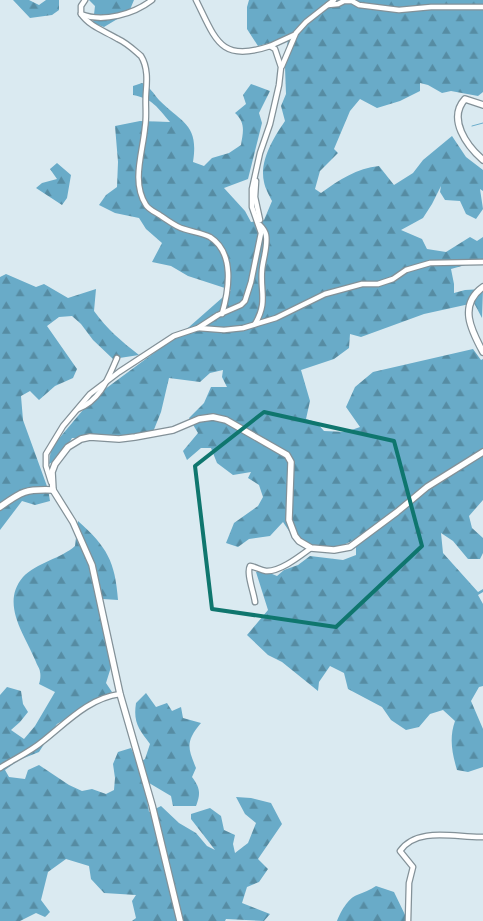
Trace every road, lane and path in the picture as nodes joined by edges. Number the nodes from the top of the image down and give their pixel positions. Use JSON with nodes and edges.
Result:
{"nodes":[{"id":1,"x":84,"y":0,"type":"edge"},
{"id":2,"x":152,"y":0,"type":"edge"},
{"id":3,"x":196,"y":0,"type":"edge"},
{"id":4,"x":334,"y":0,"type":"edge"},
{"id":5,"x":328,"y":5,"type":"junction"},
{"id":6,"x":483,"y":7,"type":"edge"},
{"id":7,"x":81,"y":14,"type":"junction"},
{"id":8,"x":296,"y":33,"type":"junction"},
{"id":9,"x":270,"y":46,"type":"junction"},
{"id":10,"x":281,"y":67,"type":"junction"},
{"id":11,"x":483,"y":105,"type":"edge"},
{"id":12,"x":483,"y":160,"type":"edge"},
{"id":13,"x":262,"y":227,"type":"junction"},
{"id":14,"x":483,"y":262,"type":"edge"},
{"id":15,"x":483,"y":287,"type":"edge"},
{"id":16,"x":222,"y":314,"type":"junction"},
{"id":17,"x":255,"y":324,"type":"junction"},
{"id":18,"x":198,"y":328,"type":"junction"},
{"id":19,"x":483,"y":352,"type":"edge"},
{"id":20,"x":117,"y":358,"type":"dead end"},
{"id":21,"x":104,"y":384,"type":"junction"},
{"id":22,"x":483,"y":452,"type":"edge"},
{"id":23,"x":53,"y":490,"type":"junction"},
{"id":24,"x":0,"y":507,"type":"edge"},
{"id":25,"x":311,"y":548,"type":"junction"},
{"id":26,"x":255,"y":602,"type":"dead end"},
{"id":27,"x":120,"y":694,"type":"junction"},
{"id":28,"x":0,"y":768,"type":"edge"},
{"id":29,"x":483,"y":837,"type":"edge"},
{"id":30,"x":180,"y":921,"type":"edge"},
{"id":31,"x":408,"y":921,"type":"edge"}],
"edges":[{"from":1,"to":7,"type":"street"},
{"from":2,"to":7,"type":"street"},
{"from":3,"to":9,"type":"street"},
{"from":4,"to":5,"type":"street"},
{"from":5,"to":6,"type":"street"},
{"from":5,"to":8,"type":"street"},
{"from":7,"to":16,"type":"street"},
{"from":8,"to":9,"type":"street"},
{"from":8,"to":10,"type":"street"},
{"from":9,"to":10,"type":"street"},
{"from":10,"to":13,"type":"street"},
{"from":11,"to":12,"type":"street"},
{"from":13,"to":16,"type":"street"},
{"from":13,"to":17,"type":"street"},
{"from":14,"to":17,"type":"street"},
{"from":15,"to":19,"type":"street"},
{"from":16,"to":18,"type":"street"},
{"from":17,"to":18,"type":"street"},
{"from":18,"to":21,"type":"street"},
{"from":20,"to":21,"type":"street"},
{"from":21,"to":23,"type":"street"},
{"from":22,"to":25,"type":"street"},
{"from":23,"to":24,"type":"street"},
{"from":23,"to":25,"type":"street"},
{"from":23,"to":27,"type":"street"},
{"from":25,"to":26,"type":"street"},
{"from":27,"to":28,"type":"street"},
{"from":27,"to":30,"type":"street"},
{"from":29,"to":31,"type":"street"}]}
